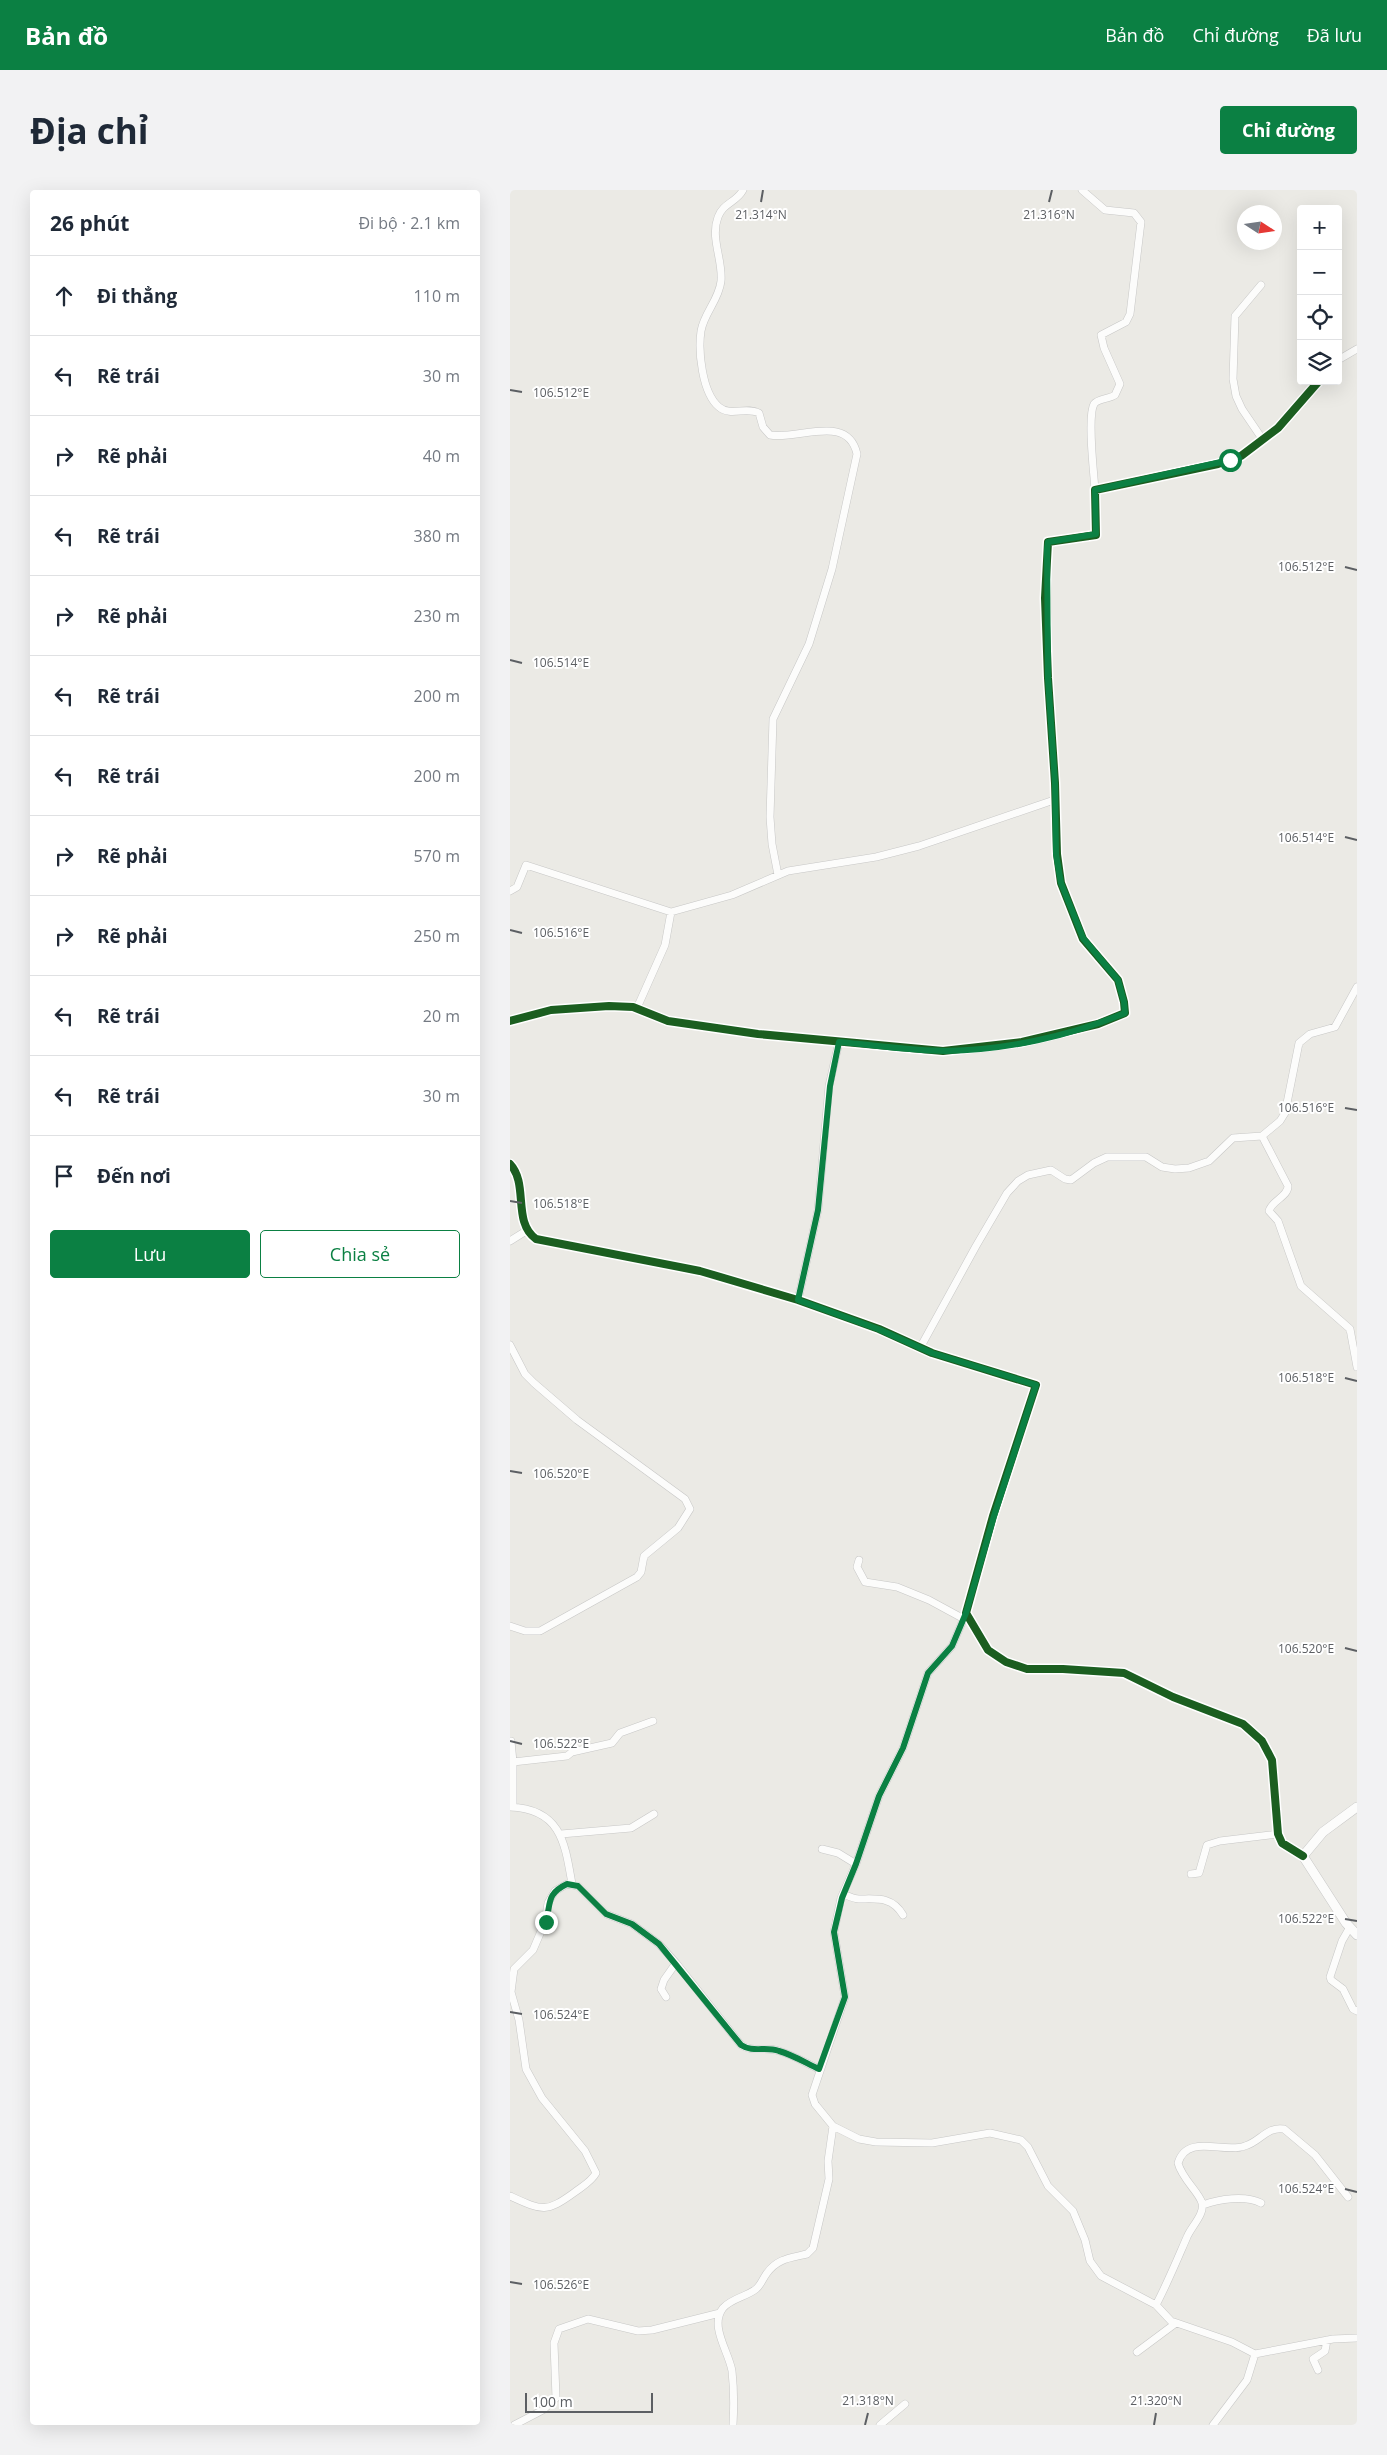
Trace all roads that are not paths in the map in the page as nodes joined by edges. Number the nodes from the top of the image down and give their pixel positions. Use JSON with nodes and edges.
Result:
{"nodes":[{"id":1,"x":744,"y":190,"type":"edge"},
{"id":2,"x":1082,"y":190,"type":"edge"},
{"id":3,"x":1262,"y":285,"type":"dead end"},
{"id":4,"x":1357,"y":349,"type":"edge"},
{"id":5,"x":1342,"y":358,"type":"edge"},
{"id":6,"x":1316,"y":385,"type":"edge"},
{"id":7,"x":1263,"y":440,"type":"junction"},
{"id":8,"x":1095,"y":490,"type":"junction"},
{"id":9,"x":1054,"y":800,"type":"junction"},
{"id":10,"x":778,"y":875,"type":"junction"},
{"id":11,"x":510,"y":891,"type":"edge"},
{"id":12,"x":671,"y":912,"type":"junction"},
{"id":13,"x":1357,"y":987,"type":"edge"},
{"id":14,"x":637,"y":1008,"type":"junction"},
{"id":15,"x":510,"y":1021,"type":"edge"},
{"id":16,"x":839,"y":1042,"type":"junction"},
{"id":17,"x":1262,"y":1136,"type":"junction"},
{"id":18,"x":510,"y":1164,"type":"edge"},
{"id":19,"x":526,"y":1231,"type":"junction"},
{"id":20,"x":510,"y":1241,"type":"edge"},
{"id":21,"x":798,"y":1300,"type":"junction"},
{"id":22,"x":510,"y":1346,"type":"edge"},
{"id":23,"x":920,"y":1348,"type":"junction"},
{"id":24,"x":1357,"y":1367,"type":"edge"},
{"id":25,"x":860,"y":1560,"type":"dead end"},
{"id":26,"x":965,"y":1616,"type":"junction"},
{"id":27,"x":510,"y":1626,"type":"edge"},
{"id":28,"x":653,"y":1721,"type":"dead end"},
{"id":29,"x":511,"y":1741,"type":"edge"},
{"id":30,"x":513,"y":1762,"type":"junction"},
{"id":31,"x":511,"y":1806,"type":"edge"},
{"id":32,"x":1357,"y":1807,"type":"edge"},
{"id":33,"x":654,"y":1814,"type":"dead end"},
{"id":34,"x":561,"y":1834,"type":"junction"},
{"id":35,"x":1278,"y":1834,"type":"junction"},
{"id":36,"x":822,"y":1849,"type":"dead end"},
{"id":37,"x":1303,"y":1856,"type":"junction"},
{"id":38,"x":856,"y":1864,"type":"junction"},
{"id":39,"x":1191,"y":1874,"type":"dead end"},
{"id":40,"x":572,"y":1884,"type":"junction"},
{"id":41,"x":843,"y":1894,"type":"junction"},
{"id":42,"x":903,"y":1915,"type":"dead end"},
{"id":43,"x":1350,"y":1927,"type":"junction"},
{"id":44,"x":1357,"y":1935,"type":"edge"},
{"id":45,"x":676,"y":1963,"type":"junction"},
{"id":46,"x":666,"y":1996,"type":"dead end"},
{"id":47,"x":511,"y":1997,"type":"edge"},
{"id":48,"x":1357,"y":2011,"type":"edge"},
{"id":49,"x":819,"y":2069,"type":"junction"},
{"id":50,"x":833,"y":2126,"type":"junction"},
{"id":51,"x":510,"y":2196,"type":"edge"},
{"id":52,"x":1348,"y":2197,"type":"dead end"},
{"id":53,"x":1261,"y":2203,"type":"dead end"},
{"id":54,"x":1203,"y":2205,"type":"junction"},
{"id":55,"x":1156,"y":2304,"type":"junction"},
{"id":56,"x":720,"y":2313,"type":"junction"},
{"id":57,"x":1176,"y":2323,"type":"junction"},
{"id":58,"x":1357,"y":2338,"type":"edge"},
{"id":59,"x":1327,"y":2340,"type":"junction"},
{"id":60,"x":1137,"y":2352,"type":"dead end"},
{"id":61,"x":1255,"y":2354,"type":"junction"},
{"id":62,"x":1318,"y":2370,"type":"dead end"},
{"id":63,"x":905,"y":2404,"type":"dead end"},
{"id":64,"x":514,"y":2425,"type":"edge"},
{"id":65,"x":733,"y":2425,"type":"edge"},
{"id":66,"x":880,"y":2425,"type":"edge"},
{"id":67,"x":1213,"y":2425,"type":"edge"}],
"edges":[{"from":1,"to":10,"type":"street"},
{"from":2,"to":8,"type":"street"},
{"from":3,"to":7,"type":"street"},
{"from":4,"to":5,"type":"street"},
{"from":6,"to":7,"type":"street"},
{"from":7,"to":8,"type":"street"},
{"from":8,"to":9,"type":"street"},
{"from":9,"to":10,"type":"street"},
{"from":9,"to":16,"type":"street"},
{"from":10,"to":12,"type":"street"},
{"from":11,"to":12,"type":"street"},
{"from":12,"to":14,"type":"street"},
{"from":13,"to":17,"type":"street"},
{"from":14,"to":15,"type":"street"},
{"from":14,"to":16,"type":"street"},
{"from":16,"to":21,"type":"street"},
{"from":17,"to":23,"type":"street"},
{"from":17,"to":24,"type":"street"},
{"from":18,"to":19,"type":"street"},
{"from":19,"to":20,"type":"street"},
{"from":19,"to":21,"type":"street"},
{"from":21,"to":23,"type":"street"},
{"from":22,"to":27,"type":"street"},
{"from":23,"to":26,"type":"street"},
{"from":25,"to":26,"type":"street"},
{"from":26,"to":35,"type":"street"},
{"from":26,"to":38,"type":"street"},
{"from":28,"to":30,"type":"street"},
{"from":29,"to":30,"type":"street"},
{"from":30,"to":31,"type":"street"},
{"from":31,"to":34,"type":"street"},
{"from":32,"to":37,"type":"street"},
{"from":33,"to":34,"type":"street"},
{"from":34,"to":40,"type":"street"},
{"from":35,"to":37,"type":"street"},
{"from":35,"to":39,"type":"street"},
{"from":36,"to":38,"type":"street"},
{"from":37,"to":43,"type":"street"},
{"from":38,"to":41,"type":"street"},
{"from":40,"to":45,"type":"street"},
{"from":40,"to":47,"type":"street"},
{"from":41,"to":42,"type":"street"},
{"from":41,"to":49,"type":"street"},
{"from":43,"to":44,"type":"street"},
{"from":43,"to":48,"type":"street"},
{"from":45,"to":46,"type":"street"},
{"from":45,"to":49,"type":"street"},
{"from":47,"to":51,"type":"street"},
{"from":49,"to":50,"type":"street"},
{"from":50,"to":55,"type":"street"},
{"from":50,"to":56,"type":"street"},
{"from":52,"to":54,"type":"street"},
{"from":53,"to":54,"type":"street"},
{"from":54,"to":55,"type":"street"},
{"from":55,"to":57,"type":"street"},
{"from":56,"to":64,"type":"street"},
{"from":56,"to":65,"type":"street"},
{"from":57,"to":60,"type":"street"},
{"from":57,"to":61,"type":"street"},
{"from":58,"to":59,"type":"street"},
{"from":59,"to":61,"type":"street"},
{"from":59,"to":62,"type":"street"},
{"from":61,"to":67,"type":"street"},
{"from":63,"to":66,"type":"street"}]}
